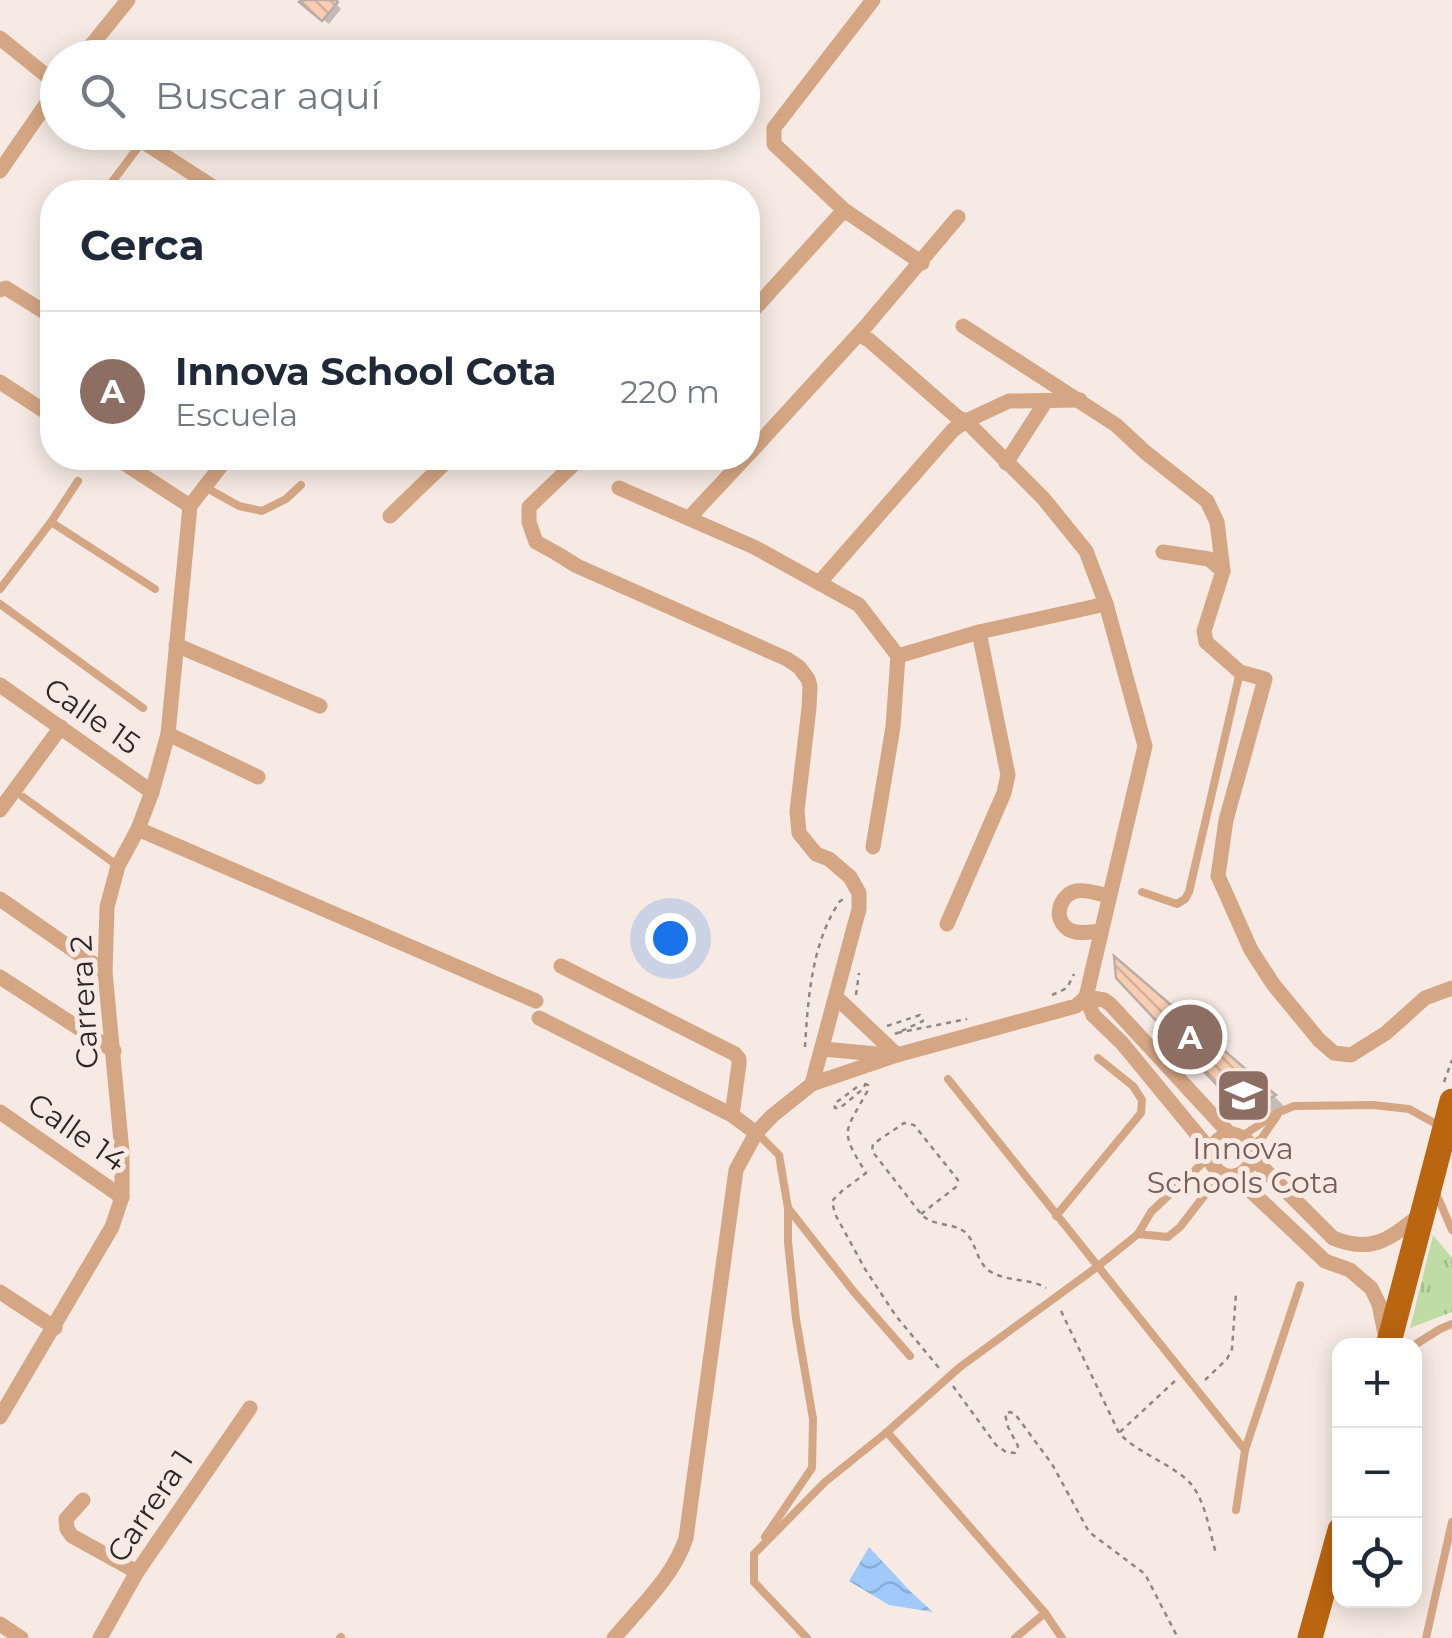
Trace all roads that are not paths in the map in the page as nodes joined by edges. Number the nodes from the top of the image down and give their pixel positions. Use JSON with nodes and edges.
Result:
{"nodes":[{"id":1,"x":128,"y":0,"type":"edge"},
{"id":2,"x":873,"y":0,"type":"edge"},
{"id":3,"x":0,"y":38,"type":"edge"},
{"id":4,"x":96,"y":40,"type":"edge"},
{"id":5,"x":40,"y":71,"type":"edge"},
{"id":6,"x":40,"y":112,"type":"edge"},
{"id":7,"x":128,"y":150,"type":"edge"},
{"id":8,"x":155,"y":150,"type":"edge"},
{"id":9,"x":0,"y":171,"type":"edge"},
{"id":10,"x":112,"y":180,"type":"edge"},
{"id":11,"x":202,"y":180,"type":"edge"},
{"id":12,"x":844,"y":210,"type":"junction"},
{"id":13,"x":958,"y":217,"type":"dead end"},
{"id":14,"x":922,"y":263,"type":"junction"},
{"id":15,"x":0,"y":290,"type":"edge"},
{"id":16,"x":760,"y":303,"type":"edge"},
{"id":17,"x":40,"y":309,"type":"edge"},
{"id":18,"x":963,"y":326,"type":"dead end"},
{"id":19,"x":858,"y":334,"type":"junction"},
{"id":20,"x":0,"y":382,"type":"edge"},
{"id":21,"x":1080,"y":400,"type":"junction"},
{"id":22,"x":1046,"y":401,"type":"junction"},
{"id":23,"x":40,"y":408,"type":"edge"},
{"id":24,"x":966,"y":421,"type":"junction"},
{"id":25,"x":760,"y":441,"type":"edge"},
{"id":26,"x":1006,"y":463,"type":"junction"},
{"id":27,"x":134,"y":470,"type":"edge"},
{"id":28,"x":218,"y":470,"type":"edge"},
{"id":29,"x":438,"y":470,"type":"edge"},
{"id":30,"x":568,"y":470,"type":"edge"},
{"id":31,"x":733,"y":470,"type":"edge"},
{"id":32,"x":78,"y":481,"type":"dead end"},
{"id":33,"x":301,"y":485,"type":"dead end"},
{"id":34,"x":205,"y":487,"type":"junction"},
{"id":35,"x":619,"y":488,"type":"dead end"},
{"id":36,"x":190,"y":506,"type":"junction"},
{"id":37,"x":390,"y":516,"type":"dead end"},
{"id":38,"x":689,"y":518,"type":"junction"},
{"id":39,"x":52,"y":522,"type":"junction"},
{"id":40,"x":1163,"y":552,"type":"dead end"},
{"id":41,"x":1223,"y":572,"type":"junction"},
{"id":42,"x":819,"y":583,"type":"junction"},
{"id":43,"x":155,"y":589,"type":"dead end"},
{"id":44,"x":0,"y":590,"type":"edge"},
{"id":45,"x":0,"y":604,"type":"edge"},
{"id":46,"x":1106,"y":604,"type":"junction"},
{"id":47,"x":979,"y":632,"type":"junction"},
{"id":48,"x":176,"y":645,"type":"junction"},
{"id":49,"x":898,"y":656,"type":"junction"},
{"id":50,"x":1240,"y":672,"type":"junction"},
{"id":51,"x":0,"y":685,"type":"edge"},
{"id":52,"x":320,"y":706,"type":"dead end"},
{"id":53,"x":143,"y":708,"type":"dead end"},
{"id":54,"x":61,"y":727,"type":"junction"},
{"id":55,"x":168,"y":734,"type":"junction"},
{"id":56,"x":258,"y":777,"type":"dead end"},
{"id":57,"x":152,"y":792,"type":"junction"},
{"id":58,"x":23,"y":796,"type":"dead end"},
{"id":59,"x":0,"y":810,"type":"edge"},
{"id":60,"x":138,"y":828,"type":"junction"},
{"id":61,"x":873,"y":848,"type":"dead end"},
{"id":62,"x":118,"y":866,"type":"junction"},
{"id":63,"x":1142,"y":892,"type":"dead end"},
{"id":64,"x":1109,"y":896,"type":"junction"},
{"id":65,"x":0,"y":899,"type":"edge"},
{"id":66,"x":947,"y":924,"type":"dead end"},
{"id":67,"x":1100,"y":931,"type":"junction"},
{"id":68,"x":561,"y":966,"type":"dead end"},
{"id":69,"x":105,"y":972,"type":"junction"},
{"id":70,"x":0,"y":976,"type":"edge"},
{"id":71,"x":1452,"y":988,"type":"edge"},
{"id":72,"x":836,"y":997,"type":"junction"},
{"id":73,"x":1086,"y":997,"type":"junction"},
{"id":74,"x":823,"y":1048,"type":"junction"},
{"id":75,"x":114,"y":1051,"type":"junction"},
{"id":76,"x":897,"y":1056,"type":"junction"},
{"id":77,"x":1098,"y":1058,"type":"dead end"},
{"id":78,"x":948,"y":1079,"type":"dead end"},
{"id":79,"x":812,"y":1084,"type":"junction"},
{"id":80,"x":1452,"y":1100,"type":"edge"},
{"id":81,"x":0,"y":1112,"type":"edge"},
{"id":82,"x":732,"y":1115,"type":"junction"},
{"id":83,"x":1438,"y":1124,"type":"junction"},
{"id":84,"x":756,"y":1133,"type":"junction"},
{"id":85,"x":1244,"y":1143,"type":"junction"},
{"id":86,"x":1210,"y":1154,"type":"junction"},
{"id":87,"x":1228,"y":1175,"type":"junction"},
{"id":88,"x":1432,"y":1179,"type":"junction"},
{"id":89,"x":122,"y":1197,"type":"junction"},
{"id":90,"x":788,"y":1208,"type":"junction"},
{"id":91,"x":1422,"y":1212,"type":"junction"},
{"id":92,"x":1056,"y":1216,"type":"junction"},
{"id":93,"x":1452,"y":1230,"type":"edge"},
{"id":94,"x":1138,"y":1234,"type":"junction"},
{"id":95,"x":1097,"y":1267,"type":"junction"},
{"id":96,"x":1300,"y":1285,"type":"dead end"},
{"id":97,"x":0,"y":1292,"type":"edge"},
{"id":98,"x":1452,"y":1324,"type":"edge"},
{"id":99,"x":54,"y":1328,"type":"junction"},
{"id":100,"x":1386,"y":1338,"type":"edge"},
{"id":101,"x":1390,"y":1338,"type":"edge"},
{"id":102,"x":1422,"y":1340,"type":"edge"},
{"id":103,"x":910,"y":1356,"type":"dead end"},
{"id":104,"x":250,"y":1408,"type":"dead end"},
{"id":105,"x":0,"y":1417,"type":"edge"},
{"id":106,"x":888,"y":1432,"type":"junction"},
{"id":107,"x":1245,"y":1450,"type":"junction"},
{"id":108,"x":83,"y":1500,"type":"dead end"},
{"id":109,"x":1236,"y":1510,"type":"dead end"},
{"id":110,"x":1452,"y":1522,"type":"edge"},
{"id":111,"x":754,"y":1554,"type":"junction"},
{"id":112,"x":1332,"y":1559,"type":"edge"},
{"id":113,"x":137,"y":1572,"type":"junction"},
{"id":114,"x":1440,"y":1572,"type":"junction"},
{"id":115,"x":1452,"y":1575,"type":"edge"},
{"id":116,"x":1044,"y":1613,"type":"junction"},
{"id":117,"x":0,"y":1624,"type":"edge"},
{"id":118,"x":21,"y":1638,"type":"edge"},
{"id":119,"x":100,"y":1638,"type":"edge"},
{"id":120,"x":614,"y":1638,"type":"edge"},
{"id":121,"x":807,"y":1638,"type":"edge"},
{"id":122,"x":1015,"y":1638,"type":"edge"},
{"id":123,"x":1062,"y":1638,"type":"edge"},
{"id":124,"x":1310,"y":1638,"type":"edge"},
{"id":125,"x":1426,"y":1638,"type":"edge"}],
"edges":[{"from":1,"to":4,"type":"street"},
{"from":2,"to":12,"type":"street"},
{"from":3,"to":5,"type":"street"},
{"from":6,"to":9,"type":"street"},
{"from":7,"to":10,"type":"lane"},
{"from":8,"to":11,"type":"street"},
{"from":12,"to":14,"type":"street"},
{"from":12,"to":16,"type":"street"},
{"from":13,"to":14,"type":"street"},
{"from":14,"to":19,"type":"street"},
{"from":15,"to":17,"type":"street"},
{"from":18,"to":21,"type":"street"},
{"from":19,"to":24,"type":"street"},
{"from":19,"to":25,"type":"street"},
{"from":20,"to":23,"type":"street"},
{"from":21,"to":22,"type":"street"},
{"from":21,"to":41,"type":"street"},
{"from":22,"to":24,"type":"street"},
{"from":22,"to":26,"type":"street"},
{"from":24,"to":26,"type":"street"},
{"from":24,"to":42,"type":"street"},
{"from":26,"to":46,"type":"street"},
{"from":27,"to":36,"type":"street"},
{"from":28,"to":34,"type":"street"},
{"from":29,"to":37,"type":"street"},
{"from":30,"to":72,"type":"street"},
{"from":31,"to":38,"type":"street"},
{"from":32,"to":39,"type":"lane"},
{"from":33,"to":34,"type":"lane"},
{"from":34,"to":36,"type":"street"},
{"from":35,"to":38,"type":"street"},
{"from":36,"to":48,"type":"street","name":"Carrera 2"},
{"from":38,"to":42,"type":"street"},
{"from":39,"to":43,"type":"lane"},
{"from":39,"to":44,"type":"lane"},
{"from":40,"to":41,"type":"street"},
{"from":41,"to":50,"type":"street"},
{"from":42,"to":49,"type":"street"},
{"from":45,"to":53,"type":"lane"},
{"from":46,"to":47,"type":"street"},
{"from":46,"to":64,"type":"street"},
{"from":47,"to":49,"type":"street"},
{"from":47,"to":66,"type":"street"},
{"from":48,"to":52,"type":"street"},
{"from":48,"to":55,"type":"street","name":"Carrera 2"},
{"from":49,"to":61,"type":"street"},
{"from":50,"to":63,"type":"lane"},
{"from":50,"to":71,"type":"street"},
{"from":51,"to":54,"type":"street","name":"Calle 15"},
{"from":54,"to":57,"type":"street","name":"Calle 15"},
{"from":54,"to":59,"type":"street"},
{"from":55,"to":56,"type":"street"},
{"from":55,"to":57,"type":"street","name":"Carrera 2"},
{"from":57,"to":60,"type":"street","name":"Carrera 2"},
{"from":58,"to":62,"type":"lane"},
{"from":60,"to":62,"type":"street","name":"Carrera 2"},
{"from":60,"to":82,"type":"street"},
{"from":62,"to":69,"type":"street","name":"Carrera 2"},
{"from":64,"to":67,"type":"street"},
{"from":64,"to":67,"type":"street"},
{"from":65,"to":69,"type":"street"},
{"from":67,"to":73,"type":"street"},
{"from":68,"to":82,"type":"street"},
{"from":69,"to":75,"type":"street","name":"Carrera 2"},
{"from":70,"to":75,"type":"street"},
{"from":72,"to":74,"type":"street"},
{"from":72,"to":76,"type":"street"},
{"from":73,"to":76,"type":"street"},
{"from":73,"to":85,"type":"street"},
{"from":73,"to":86,"type":"street"},
{"from":74,"to":76,"type":"street"},
{"from":74,"to":79,"type":"street"},
{"from":75,"to":89,"type":"street","name":"Carrera 2"},
{"from":76,"to":79,"type":"street"},
{"from":77,"to":92,"type":"lane"},
{"from":78,"to":92,"type":"lane"},
{"from":79,"to":84,"type":"street"},
{"from":80,"to":83,"type":"main road"},
{"from":81,"to":89,"type":"street","name":"Calle 14"},
{"from":82,"to":84,"type":"street"},
{"from":83,"to":85,"type":"lane"},
{"from":83,"to":88,"type":"main road"},
{"from":84,"to":90,"type":"lane"},
{"from":84,"to":120,"type":"street"},
{"from":85,"to":86,"type":"street"},
{"from":85,"to":87,"type":"street"},
{"from":85,"to":91,"type":"street"},
{"from":86,"to":87,"type":"street"},
{"from":86,"to":94,"type":"lane"},
{"from":87,"to":94,"type":"lane"},
{"from":87,"to":100,"type":"street"},
{"from":88,"to":91,"type":"main road"},
{"from":88,"to":93,"type":"lane"},
{"from":89,"to":99,"type":"street","name":"Carrera 2"},
{"from":90,"to":103,"type":"lane"},
{"from":90,"to":111,"type":"lane"},
{"from":91,"to":101,"type":"main road"},
{"from":92,"to":95,"type":"lane"},
{"from":94,"to":95,"type":"lane"},
{"from":95,"to":106,"type":"lane"},
{"from":95,"to":107,"type":"lane"},
{"from":96,"to":107,"type":"lane"},
{"from":97,"to":99,"type":"street"},
{"from":98,"to":102,"type":"lane"},
{"from":99,"to":105,"type":"street","name":"Carrera 2"},
{"from":104,"to":113,"type":"street","name":"Carrera 1"},
{"from":106,"to":111,"type":"lane"},
{"from":106,"to":116,"type":"lane"},
{"from":107,"to":109,"type":"lane"},
{"from":108,"to":113,"type":"street"},
{"from":110,"to":114,"type":"lane"},
{"from":111,"to":121,"type":"lane"},
{"from":112,"to":124,"type":"main road"},
{"from":113,"to":119,"type":"street","name":"Carrera 1"},
{"from":114,"to":115,"type":"lane"},
{"from":114,"to":125,"type":"lane"},
{"from":116,"to":122,"type":"lane"},
{"from":116,"to":123,"type":"lane"},
{"from":117,"to":118,"type":"street"}]}
